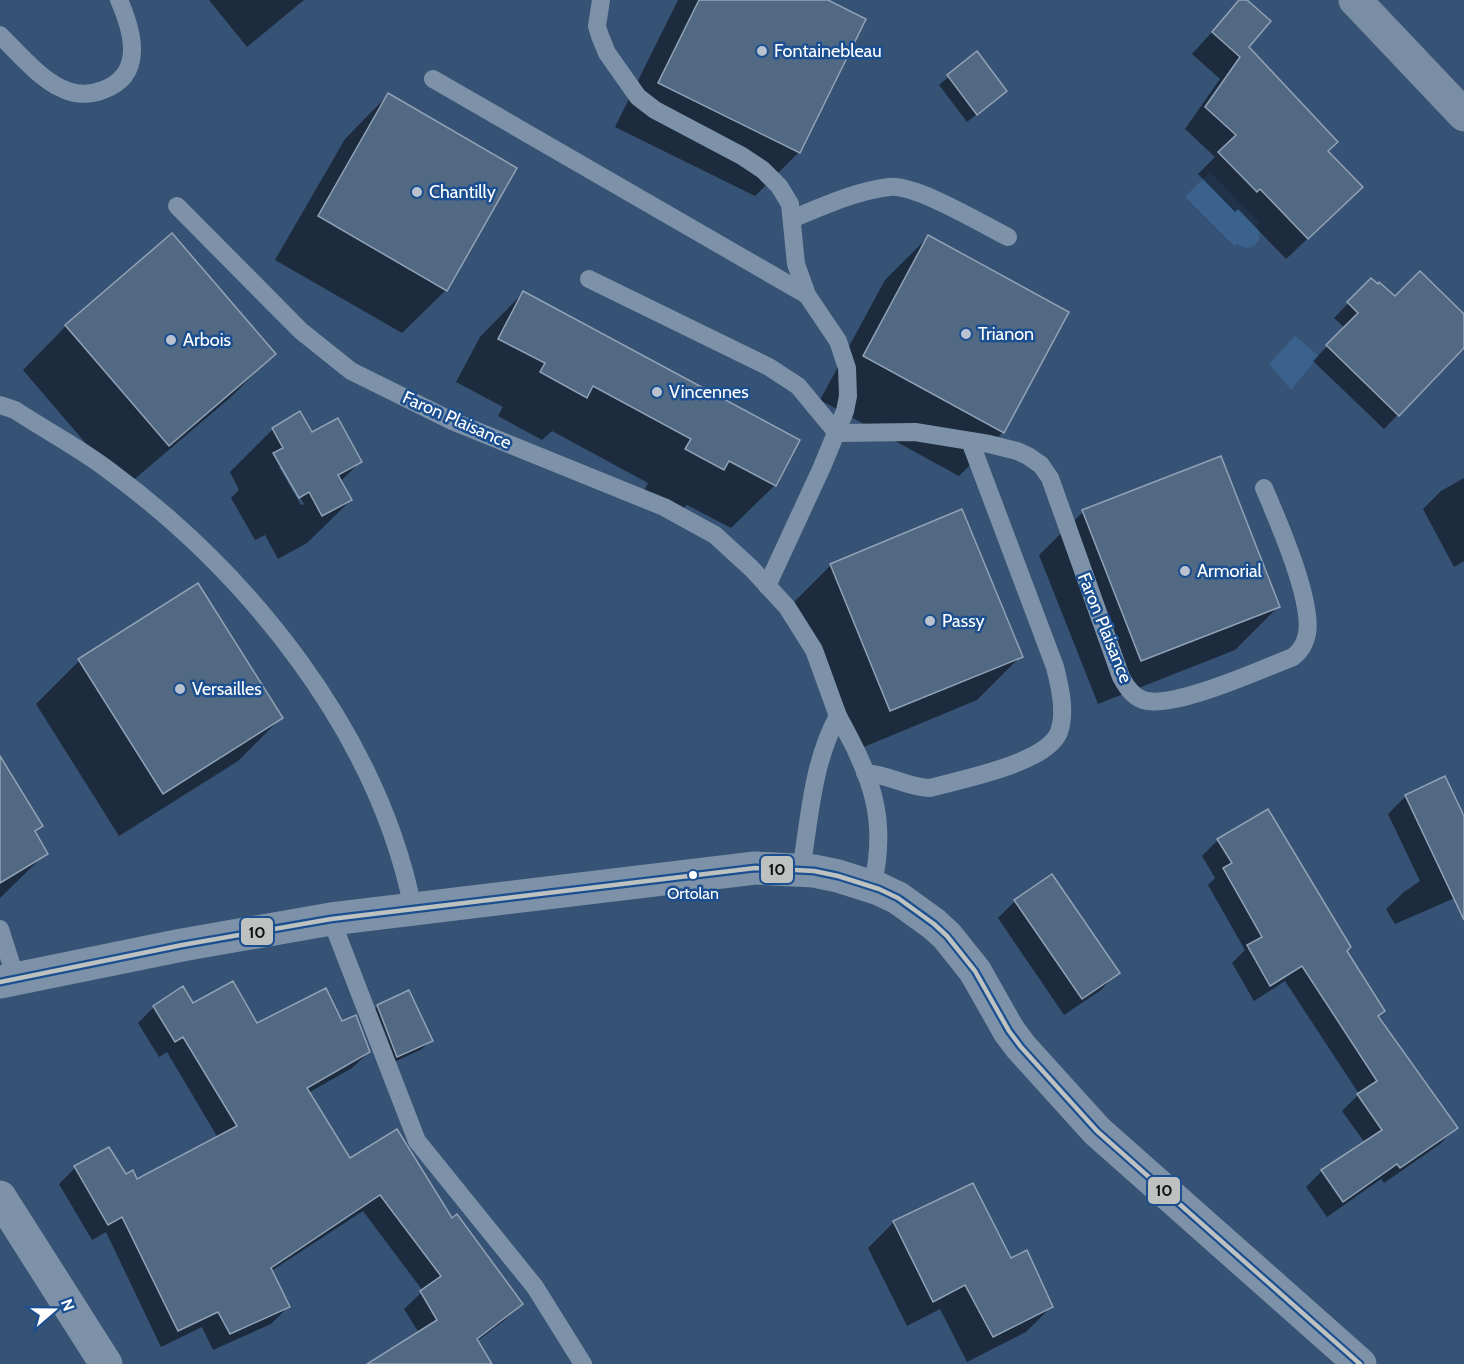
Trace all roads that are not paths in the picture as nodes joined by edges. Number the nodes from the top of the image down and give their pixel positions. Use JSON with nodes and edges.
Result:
{"nodes":[{"id":1,"x":119,"y":0,"type":"edge"},
{"id":2,"x":601,"y":0,"type":"edge"},
{"id":3,"x":1354,"y":0,"type":"edge"},
{"id":4,"x":0,"y":35,"type":"edge"},
{"id":5,"x":434,"y":79,"type":"dead end"},
{"id":6,"x":1464,"y":115,"type":"edge"},
{"id":7,"x":177,"y":206,"type":"dead end"},
{"id":8,"x":792,"y":219,"type":"junction"},
{"id":9,"x":1008,"y":237,"type":"dead end"},
{"id":10,"x":589,"y":279,"type":"dead end"},
{"id":11,"x":807,"y":295,"type":"junction"},
{"id":12,"x":0,"y":405,"type":"edge"},
{"id":13,"x":837,"y":433,"type":"junction"},
{"id":14,"x":970,"y":441,"type":"junction"},
{"id":15,"x":1264,"y":488,"type":"dead end"},
{"id":16,"x":768,"y":586,"type":"junction"},
{"id":17,"x":838,"y":716,"type":"junction"},
{"id":18,"x":865,"y":773,"type":"junction"},
{"id":19,"x":801,"y":870,"type":"junction"},
{"id":20,"x":872,"y":887,"type":"junction"},
{"id":21,"x":413,"y":909,"type":"junction"},
{"id":22,"x":331,"y":919,"type":"junction"},
{"id":23,"x":0,"y":928,"type":"edge"},
{"id":24,"x":8,"y":980,"type":"edge"},
{"id":25,"x":0,"y":1197,"type":"edge"},
{"id":26,"x":106,"y":1364,"type":"edge"},
{"id":27,"x":583,"y":1364,"type":"edge"},
{"id":28,"x":1360,"y":1364,"type":"edge"}],
"edges":[{"from":1,"to":4,"type":"lane"},
{"from":2,"to":8,"type":"lane"},
{"from":3,"to":6,"type":"main road"},
{"from":5,"to":11,"type":"lane"},
{"from":7,"to":16,"type":"lane","name":"Faron Plaisance"},
{"from":8,"to":9,"type":"lane"},
{"from":8,"to":11,"type":"lane"},
{"from":10,"to":13,"type":"lane"},
{"from":11,"to":13,"type":"lane"},
{"from":12,"to":21,"type":"lane"},
{"from":13,"to":14,"type":"lane","name":"Faron Plaisance"},
{"from":13,"to":16,"type":"lane"},
{"from":14,"to":15,"type":"lane","name":"Faron Plaisance"},
{"from":14,"to":18,"type":"lane"},
{"from":16,"to":17,"type":"lane","name":"Faron Plaisance"},
{"from":17,"to":18,"type":"lane","name":"Faron Plaisance"},
{"from":17,"to":19,"type":"lane"},
{"from":18,"to":20,"type":"lane","name":"Faron Plaisance"},
{"from":19,"to":20,"type":"street"},
{"from":19,"to":21,"type":"street"},
{"from":20,"to":28,"type":"street"},
{"from":21,"to":22,"type":"street"},
{"from":22,"to":24,"type":"street"},
{"from":22,"to":27,"type":"lane"},
{"from":23,"to":24,"type":"lane"},
{"from":25,"to":26,"type":"street"}]}
